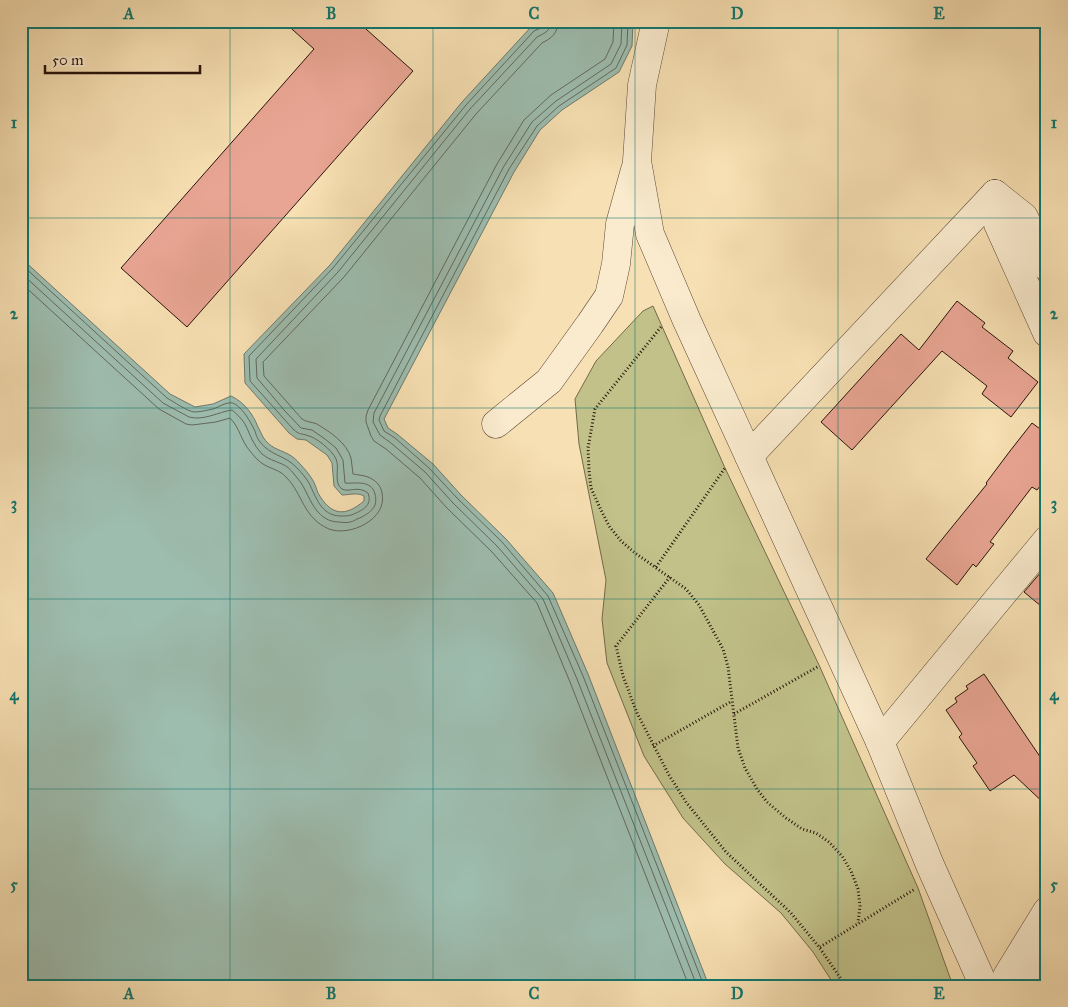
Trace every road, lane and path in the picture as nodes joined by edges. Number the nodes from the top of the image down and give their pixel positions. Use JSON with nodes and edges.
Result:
{"nodes":[{"id":1,"x":656,"y":21,"type":"edge"},
{"id":2,"x":637,"y":161,"type":"junction"},
{"id":3,"x":995,"y":194,"type":"junction"},
{"id":4,"x":1047,"y":267,"type":"edge"},
{"id":5,"x":661,"y":327,"type":"dead end"},
{"id":6,"x":1047,"y":333,"type":"edge"},
{"id":7,"x":496,"y":424,"type":"dead end"},
{"id":8,"x":737,"y":462,"type":"junction"},
{"id":9,"x":1047,"y":540,"type":"edge"},
{"id":10,"x":656,"y":567,"type":"junction"},
{"id":11,"x":670,"y":576,"type":"junction"},
{"id":12,"x":819,"y":665,"type":"dead end"},
{"id":13,"x":732,"y":701,"type":"junction"},
{"id":14,"x":734,"y":714,"type":"junction"},
{"id":15,"x":880,"y":742,"type":"junction"},
{"id":16,"x":653,"y":746,"type":"junction"},
{"id":17,"x":918,"y":888,"type":"dead end"},
{"id":18,"x":1047,"y":911,"type":"edge"},
{"id":19,"x":858,"y":923,"type":"junction"},
{"id":20,"x":819,"y":947,"type":"junction"},
{"id":21,"x":1047,"y":955,"type":"edge"},
{"id":22,"x":846,"y":986,"type":"edge"},
{"id":23,"x":984,"y":986,"type":"edge"},
{"id":24,"x":1006,"y":986,"type":"edge"},
{"id":25,"x":1028,"y":986,"type":"edge"}],
"edges":[{"from":1,"to":2,"type":"street"},
{"from":2,"to":7,"type":"street"},
{"from":2,"to":8,"type":"street"},
{"from":3,"to":4,"type":"street"},
{"from":3,"to":6,"type":"street"},
{"from":3,"to":8,"type":"street"},
{"from":5,"to":10,"type":"path"},
{"from":8,"to":10,"type":"path"},
{"from":8,"to":15,"type":"street"},
{"from":9,"to":15,"type":"street"},
{"from":10,"to":11,"type":"path"},
{"from":11,"to":13,"type":"path"},
{"from":11,"to":16,"type":"path"},
{"from":12,"to":14,"type":"path"},
{"from":13,"to":14,"type":"path"},
{"from":13,"to":16,"type":"path"},
{"from":14,"to":19,"type":"path"},
{"from":15,"to":23,"type":"street"},
{"from":16,"to":20,"type":"path"},
{"from":17,"to":19,"type":"path"},
{"from":18,"to":24,"type":"street"},
{"from":19,"to":20,"type":"path"},
{"from":20,"to":22,"type":"path"},
{"from":21,"to":25,"type":"street"}]}
